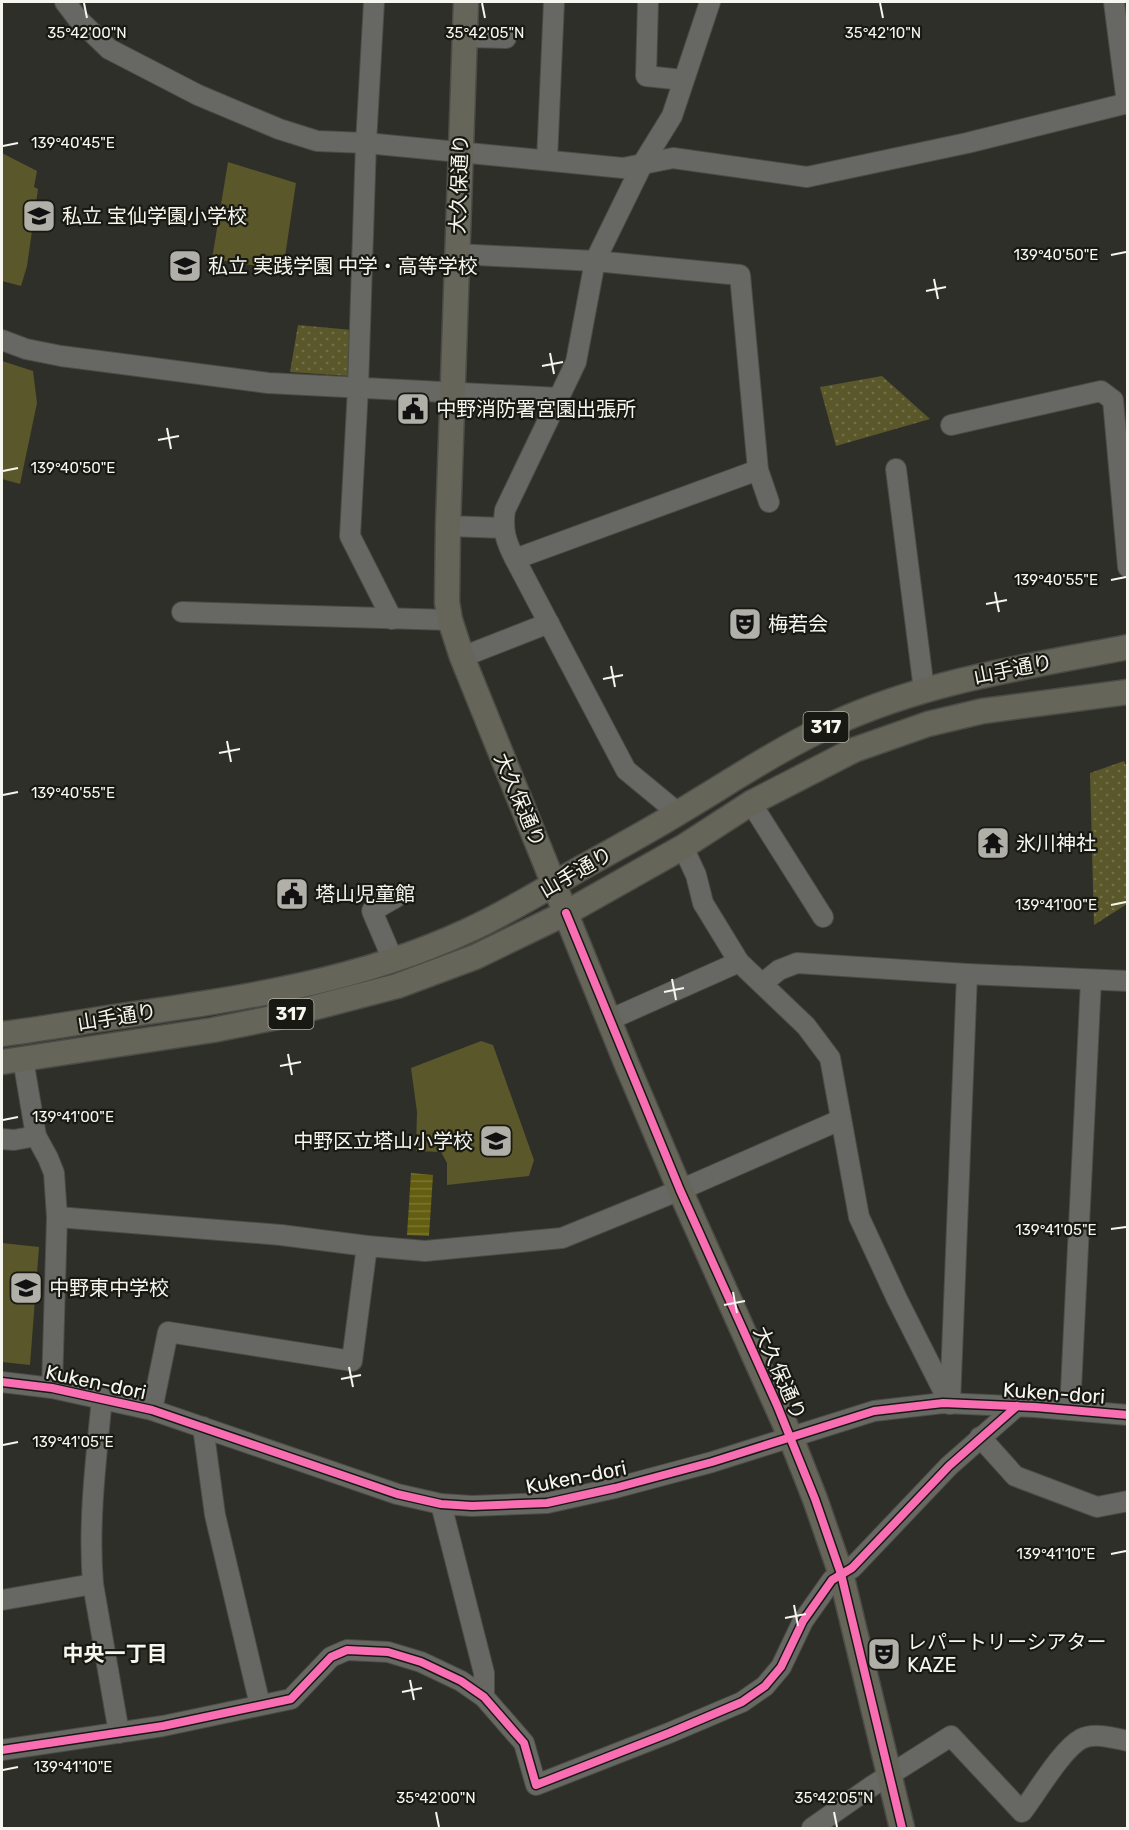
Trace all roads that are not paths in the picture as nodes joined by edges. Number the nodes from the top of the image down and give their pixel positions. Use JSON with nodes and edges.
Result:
{"nodes":[{"id":1,"x":65,"y":2,"type":"edge"},
{"id":2,"x":374,"y":2,"type":"edge"},
{"id":3,"x":466,"y":2,"type":"edge"},
{"id":4,"x":554,"y":2,"type":"edge"},
{"id":5,"x":648,"y":2,"type":"edge"},
{"id":6,"x":710,"y":2,"type":"edge"},
{"id":7,"x":1114,"y":2,"type":"edge"},
{"id":8,"x":465,"y":37,"type":"junction"},
{"id":9,"x":506,"y":38,"type":"dead end"},
{"id":10,"x":683,"y":80,"type":"junction"},
{"id":11,"x":1127,"y":103,"type":"edge"},
{"id":12,"x":366,"y":143,"type":"junction"},
{"id":13,"x":460,"y":152,"type":"junction"},
{"id":14,"x":547,"y":160,"type":"junction"},
{"id":15,"x":643,"y":163,"type":"junction"},
{"id":16,"x":457,"y":254,"type":"junction"},
{"id":17,"x":595,"y":261,"type":"junction"},
{"id":18,"x":2,"y":340,"type":"edge"},
{"id":19,"x":358,"y":388,"type":"junction"},
{"id":20,"x":453,"y":392,"type":"junction"},
{"id":21,"x":559,"y":398,"type":"junction"},
{"id":22,"x":951,"y":425,"type":"dead end"},
{"id":23,"x":758,"y":470,"type":"junction"},
{"id":24,"x":896,"y":470,"type":"dead end"},
{"id":25,"x":769,"y":501,"type":"dead end"},
{"id":26,"x":448,"y":526,"type":"junction"},
{"id":27,"x":502,"y":528,"type":"junction"},
{"id":28,"x":515,"y":559,"type":"junction"},
{"id":29,"x":1128,"y":567,"type":"edge"},
{"id":30,"x":182,"y":612,"type":"dead end"},
{"id":31,"x":392,"y":619,"type":"junction"},
{"id":32,"x":450,"y":620,"type":"junction"},
{"id":33,"x":549,"y":623,"type":"junction"},
{"id":34,"x":1128,"y":647,"type":"edge"},
{"id":35,"x":462,"y":657,"type":"junction"},
{"id":36,"x":924,"y":690,"type":"junction"},
{"id":37,"x":1128,"y":692,"type":"edge"},
{"id":38,"x":751,"y":803,"type":"junction"},
{"id":39,"x":678,"y":813,"type":"junction"},
{"id":40,"x":683,"y":847,"type":"junction"},
{"id":41,"x":555,"y":883,"type":"junction"},
{"id":42,"x":395,"y":898,"type":"dead end"},
{"id":43,"x":566,"y":914,"type":"junction"},
{"id":44,"x":823,"y":917,"type":"dead end"},
{"id":45,"x":393,"y":960,"type":"junction"},
{"id":46,"x":739,"y":962,"type":"junction"},
{"id":47,"x":967,"y":974,"type":"junction"},
{"id":48,"x":1091,"y":980,"type":"junction"},
{"id":49,"x":1128,"y":981,"type":"edge"},
{"id":50,"x":763,"y":983,"type":"junction"},
{"id":51,"x":609,"y":1020,"type":"junction"},
{"id":52,"x":2,"y":1034,"type":"edge"},
{"id":53,"x":12,"y":1060,"type":"edge"},
{"id":54,"x":840,"y":1120,"type":"junction"},
{"id":55,"x":36,"y":1136,"type":"junction"},
{"id":56,"x":2,"y":1139,"type":"edge"},
{"id":57,"x":680,"y":1190,"type":"junction"},
{"id":58,"x":57,"y":1217,"type":"junction"},
{"id":59,"x":367,"y":1246,"type":"junction"},
{"id":60,"x":2,"y":1382,"type":"edge"},
{"id":61,"x":52,"y":1388,"type":"junction"},
{"id":62,"x":102,"y":1398,"type":"junction"},
{"id":63,"x":950,"y":1404,"type":"junction"},
{"id":64,"x":1017,"y":1406,"type":"junction"},
{"id":65,"x":152,"y":1410,"type":"junction"},
{"id":66,"x":1070,"y":1410,"type":"junction"},
{"id":67,"x":1128,"y":1415,"type":"edge"},
{"id":68,"x":203,"y":1427,"type":"junction"},
{"id":69,"x":980,"y":1437,"type":"junction"},
{"id":70,"x":791,"y":1438,"type":"junction"},
{"id":71,"x":1128,"y":1501,"type":"edge"},
{"id":72,"x":441,"y":1504,"type":"junction"},
{"id":73,"x":841,"y":1574,"type":"junction"},
{"id":74,"x":93,"y":1584,"type":"junction"},
{"id":75,"x":2,"y":1600,"type":"edge"},
{"id":76,"x":484,"y":1697,"type":"junction"},
{"id":77,"x":260,"y":1705,"type":"junction"},
{"id":78,"x":119,"y":1733,"type":"junction"},
{"id":79,"x":1128,"y":1742,"type":"edge"},
{"id":80,"x":2,"y":1750,"type":"edge"},
{"id":81,"x":890,"y":1776,"type":"junction"},
{"id":82,"x":812,"y":1828,"type":"edge"},
{"id":83,"x":903,"y":1828,"type":"edge"}],
"edges":[{"from":1,"to":12,"type":"street"},
{"from":2,"to":12,"type":"street"},
{"from":3,"to":8,"type":"main road","name":"大久保通り"},
{"from":4,"to":14,"type":"street"},
{"from":5,"to":10,"type":"street"},
{"from":6,"to":10,"type":"street"},
{"from":7,"to":11,"type":"street"},
{"from":8,"to":9,"type":"street"},
{"from":8,"to":13,"type":"main road","name":"大久保通り"},
{"from":10,"to":15,"type":"street"},
{"from":11,"to":15,"type":"street"},
{"from":12,"to":13,"type":"street"},
{"from":12,"to":19,"type":"street"},
{"from":13,"to":14,"type":"street"},
{"from":13,"to":16,"type":"main road","name":"大久保通り"},
{"from":14,"to":15,"type":"street"},
{"from":15,"to":17,"type":"street"},
{"from":16,"to":17,"type":"street"},
{"from":16,"to":20,"type":"main road","name":"大久保通り"},
{"from":17,"to":21,"type":"street"},
{"from":17,"to":23,"type":"street"},
{"from":18,"to":19,"type":"street"},
{"from":19,"to":20,"type":"street"},
{"from":19,"to":31,"type":"street"},
{"from":20,"to":21,"type":"street"},
{"from":20,"to":26,"type":"main road","name":"大久保通り"},
{"from":21,"to":27,"type":"street"},
{"from":22,"to":29,"type":"street"},
{"from":23,"to":25,"type":"street"},
{"from":23,"to":28,"type":"street"},
{"from":24,"to":36,"type":"street"},
{"from":26,"to":27,"type":"street"},
{"from":26,"to":32,"type":"main road","name":"大久保通り"},
{"from":27,"to":28,"type":"street"},
{"from":28,"to":33,"type":"street"},
{"from":30,"to":31,"type":"street"},
{"from":31,"to":32,"type":"street"},
{"from":32,"to":35,"type":"main road","name":"大久保通り"},
{"from":33,"to":35,"type":"street"},
{"from":33,"to":39,"type":"street"},
{"from":34,"to":36,"type":"main road","name":"山手通り","number":"317"},
{"from":35,"to":41,"type":"main road","name":"大久保通り"},
{"from":36,"to":39,"type":"main road","name":"山手通り","number":"317"},
{"from":37,"to":38,"type":"main road","name":"山手通り","number":"317"},
{"from":38,"to":40,"type":"main road","name":"山手通り","number":"317"},
{"from":38,"to":44,"type":"street"},
{"from":39,"to":41,"type":"main road","name":"山手通り","number":"317"},
{"from":40,"to":43,"type":"main road","name":"山手通り","number":"317"},
{"from":40,"to":46,"type":"street"},
{"from":41,"to":43,"type":"main road","name":"大久保通り"},
{"from":41,"to":45,"type":"main road","name":"山手通り","number":"317"},
{"from":42,"to":45,"type":"street"},
{"from":43,"to":51,"type":"main road","name":"大久保通り"},
{"from":43,"to":53,"type":"main road","name":"山手通り","number":"317"},
{"from":45,"to":52,"type":"main road","name":"山手通り","number":"317"},
{"from":46,"to":50,"type":"street"},
{"from":46,"to":51,"type":"street"},
{"from":47,"to":48,"type":"street"},
{"from":47,"to":50,"type":"street"},
{"from":47,"to":63,"type":"street"},
{"from":48,"to":49,"type":"street"},
{"from":48,"to":66,"type":"street"},
{"from":50,"to":54,"type":"street"},
{"from":51,"to":57,"type":"main road","name":"大久保通り"},
{"from":53,"to":55,"type":"street"},
{"from":54,"to":57,"type":"street"},
{"from":54,"to":63,"type":"street"},
{"from":55,"to":56,"type":"street"},
{"from":55,"to":58,"type":"street"},
{"from":57,"to":59,"type":"street"},
{"from":57,"to":70,"type":"main road","name":"大久保通り"},
{"from":58,"to":59,"type":"street"},
{"from":58,"to":61,"type":"street"},
{"from":59,"to":65,"type":"street"},
{"from":60,"to":61,"type":"street","name":"Kuken-dori"},
{"from":61,"to":62,"type":"street","name":"Kuken-dori"},
{"from":62,"to":65,"type":"street","name":"Kuken-dori"},
{"from":62,"to":74,"type":"street"},
{"from":63,"to":64,"type":"street","name":"Kuken-dori"},
{"from":63,"to":70,"type":"street","name":"Kuken-dori"},
{"from":64,"to":66,"type":"street","name":"Kuken-dori"},
{"from":64,"to":69,"type":"street"},
{"from":65,"to":68,"type":"street","name":"Kuken-dori"},
{"from":66,"to":67,"type":"street","name":"Kuken-dori"},
{"from":68,"to":72,"type":"street","name":"Kuken-dori"},
{"from":68,"to":77,"type":"street"},
{"from":69,"to":71,"type":"street"},
{"from":69,"to":73,"type":"street"},
{"from":70,"to":72,"type":"street","name":"Kuken-dori"},
{"from":70,"to":73,"type":"main road","name":"大久保通り"},
{"from":72,"to":76,"type":"street"},
{"from":73,"to":76,"type":"street"},
{"from":73,"to":81,"type":"main road","name":"大久保通り"},
{"from":74,"to":75,"type":"street"},
{"from":74,"to":78,"type":"street"},
{"from":76,"to":77,"type":"street"},
{"from":77,"to":78,"type":"street"},
{"from":78,"to":80,"type":"street"},
{"from":79,"to":81,"type":"street"},
{"from":81,"to":82,"type":"street"},
{"from":81,"to":83,"type":"main road","name":"大久保通り"}]}
